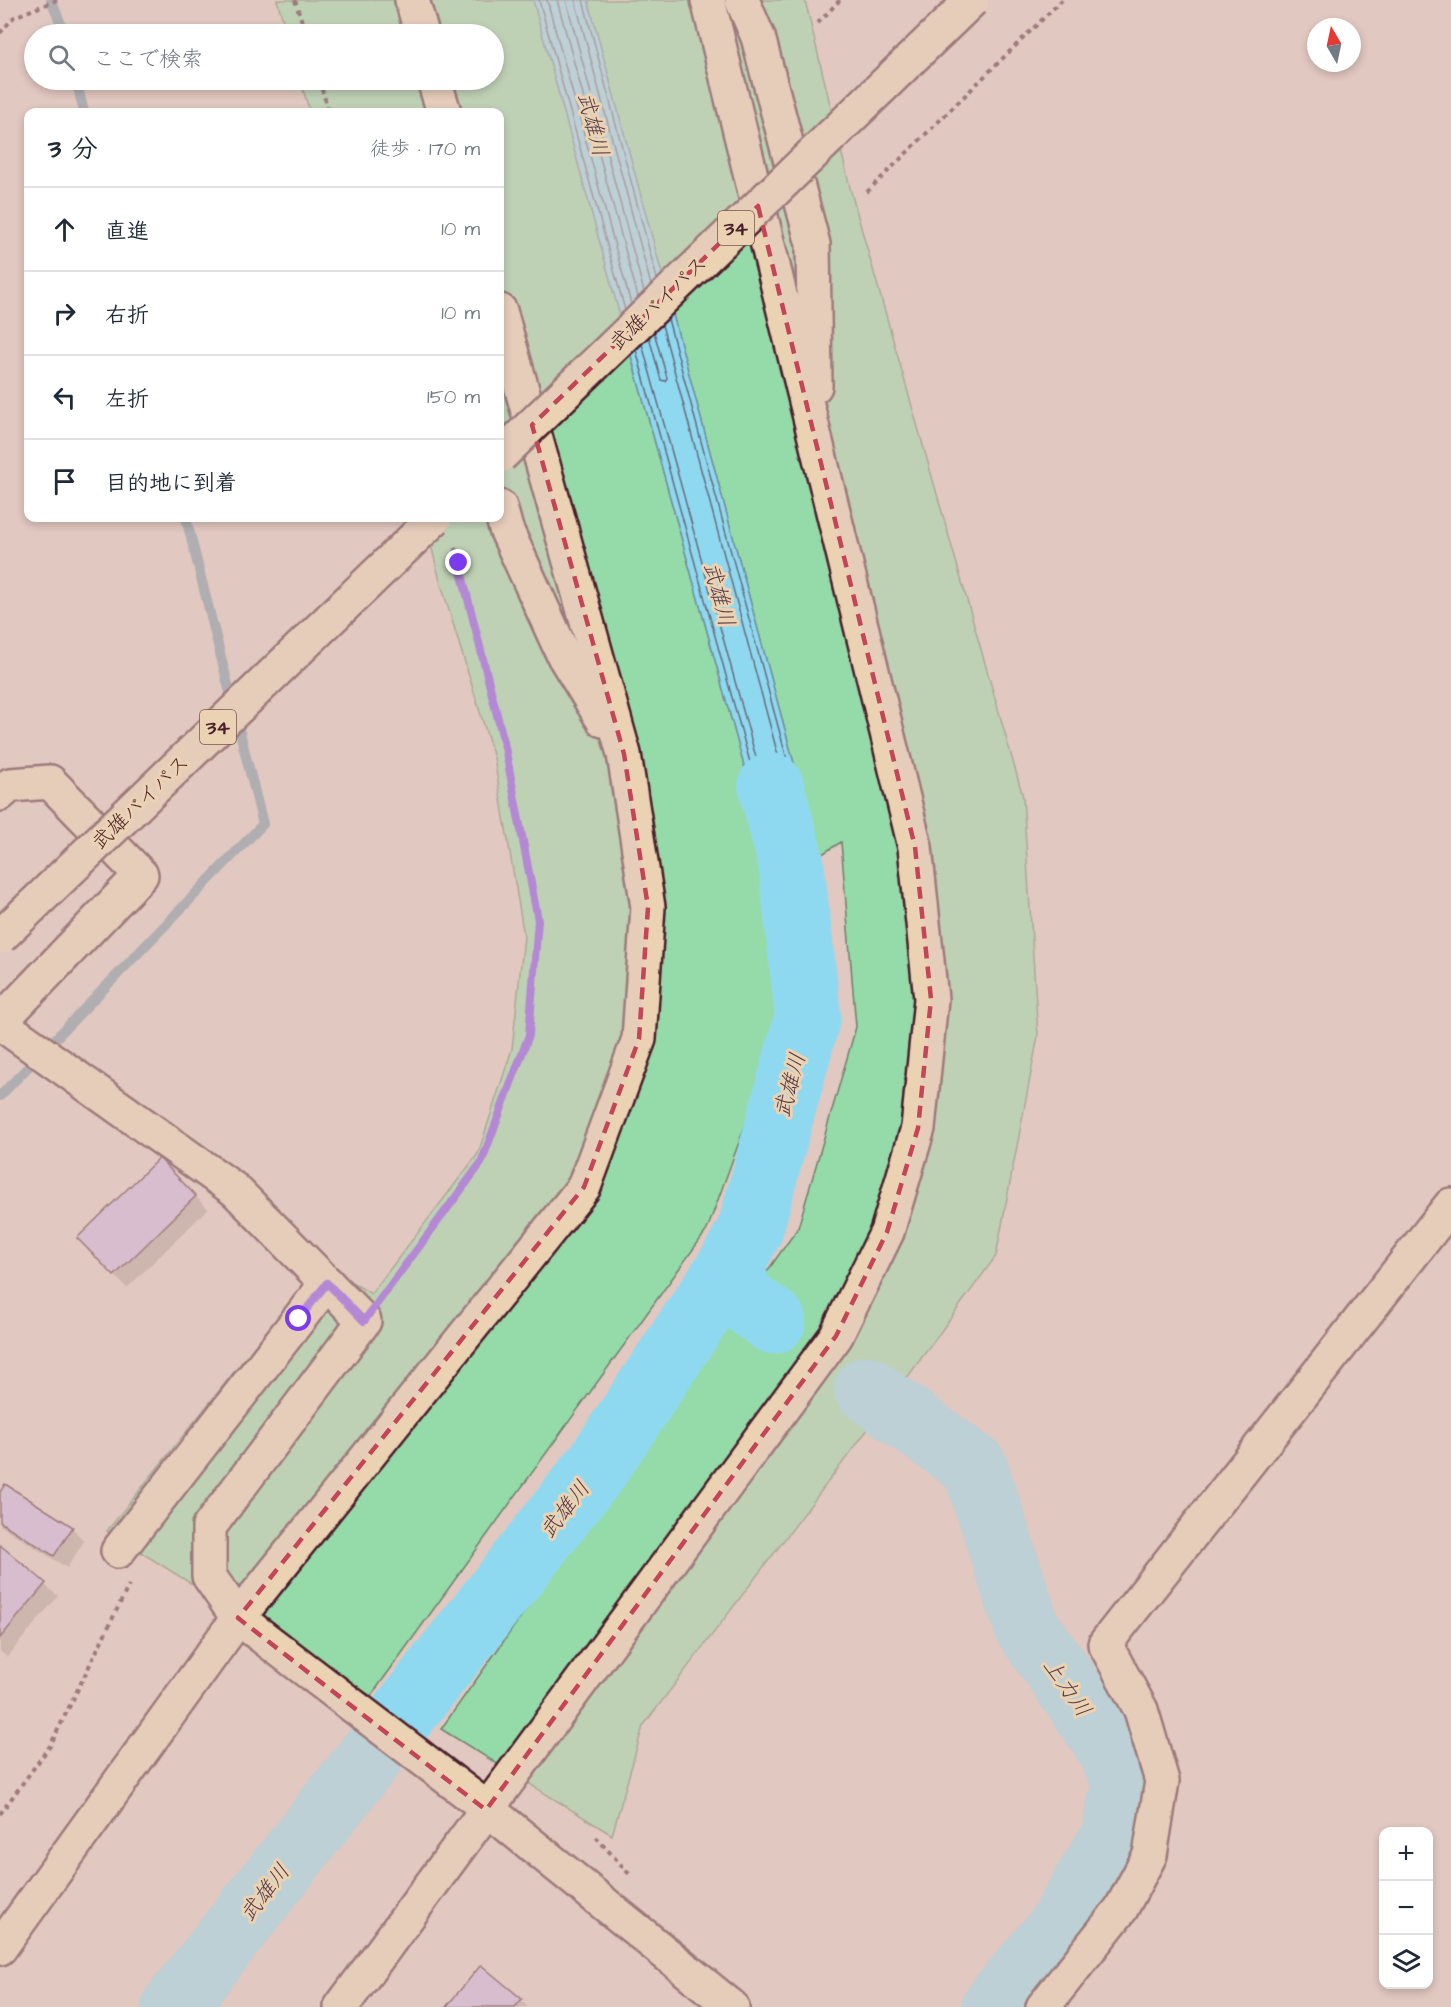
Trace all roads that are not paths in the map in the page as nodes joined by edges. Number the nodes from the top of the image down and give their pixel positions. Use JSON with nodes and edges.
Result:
{"nodes":[{"id":1,"x":412,"y":0,"type":"edge"},
{"id":2,"x":708,"y":0,"type":"edge"},
{"id":3,"x":742,"y":0,"type":"edge"},
{"id":4,"x":972,"y":0,"type":"edge"},
{"id":5,"x":419,"y":24,"type":"edge"},
{"id":6,"x":437,"y":90,"type":"edge"},
{"id":7,"x":443,"y":108,"type":"edge"},
{"id":8,"x":504,"y":325,"type":"edge"},
{"id":9,"x":814,"y":433,"type":"junction"},
{"id":10,"x":504,"y":452,"type":"edge"},
{"id":11,"x":504,"y":522,"type":"edge"},
{"id":12,"x":444,"y":529,"type":"edge"},
{"id":13,"x":624,"y":754,"type":"junction"},
{"id":14,"x":0,"y":794,"type":"edge"},
{"id":15,"x":0,"y":937,"type":"edge"},
{"id":16,"x":0,"y":1022,"type":"edge"},
{"id":17,"x":1451,"y":1205,"type":"edge"},
{"id":18,"x":327,"y":1283,"type":"junction"},
{"id":19,"x":118,"y":1551,"type":"road end"},
{"id":20,"x":247,"y":1624,"type":"junction"},
{"id":21,"x":481,"y":1805,"type":"junction"},
{"id":22,"x":0,"y":1948,"type":"edge"},
{"id":23,"x":341,"y":2007,"type":"edge"},
{"id":24,"x":732,"y":2007,"type":"edge"},
{"id":25,"x":1042,"y":2007,"type":"edge"}],
"edges":[{"from":1,"to":5,"type":"main road"},
{"from":2,"to":9,"type":"main road"},
{"from":3,"to":9,"type":"main road"},
{"from":4,"to":10,"type":"main road","name":"武雄バイパス","number":"34","bridge":true},
{"from":6,"to":7,"type":"main road"},
{"from":8,"to":13,"type":"main road"},
{"from":9,"to":21,"type":"main road"},
{"from":11,"to":13,"type":"main road"},
{"from":12,"to":15,"type":"main road","name":"武雄バイパス","number":"34","bridge":true},
{"from":13,"to":20,"type":"main road"},
{"from":14,"to":16,"type":"main road"},
{"from":16,"to":18,"type":"main road"},
{"from":17,"to":25,"type":"main road"},
{"from":18,"to":19,"type":"main road"},
{"from":18,"to":20,"type":"main road"},
{"from":20,"to":21,"type":"main road"},
{"from":20,"to":22,"type":"main road"},
{"from":21,"to":23,"type":"main road"},
{"from":21,"to":24,"type":"main road"}]}
